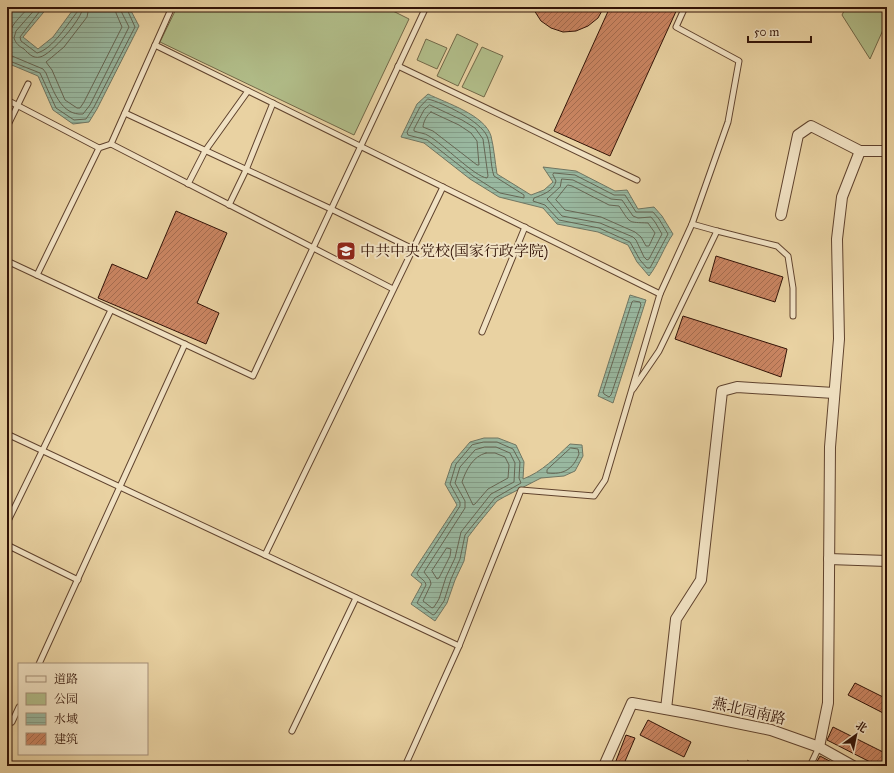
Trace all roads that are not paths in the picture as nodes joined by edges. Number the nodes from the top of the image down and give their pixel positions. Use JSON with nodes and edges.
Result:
{"nodes":[{"id":1,"x":172,"y":7,"type":"edge"},
{"id":2,"x":418,"y":7,"type":"edge"},
{"id":3,"x":684,"y":7,"type":"edge"},
{"id":4,"x":425,"y":9,"type":"edge"},
{"id":5,"x":155,"y":45,"type":"junction"},
{"id":6,"x":398,"y":66,"type":"junction"},
{"id":7,"x":28,"y":84,"type":"dead end"},
{"id":8,"x":248,"y":91,"type":"junction"},
{"id":9,"x":7,"y":100,"type":"edge"},
{"id":10,"x":272,"y":103,"type":"junction"},
{"id":11,"x":17,"y":105,"type":"junction"},
{"id":12,"x":125,"y":113,"type":"junction"},
{"id":13,"x":7,"y":127,"type":"edge"},
{"id":14,"x":111,"y":144,"type":"junction"},
{"id":15,"x":360,"y":146,"type":"junction"},
{"id":16,"x":100,"y":148,"type":"junction"},
{"id":17,"x":205,"y":151,"type":"junction"},
{"id":18,"x":860,"y":151,"type":"junction"},
{"id":19,"x":887,"y":151,"type":"edge"},
{"id":20,"x":246,"y":170,"type":"junction"},
{"id":21,"x":637,"y":180,"type":"dead end"},
{"id":22,"x":188,"y":184,"type":"junction"},
{"id":23,"x":443,"y":187,"type":"junction"},
{"id":24,"x":229,"y":205,"type":"junction"},
{"id":25,"x":331,"y":209,"type":"junction"},
{"id":26,"x":781,"y":215,"type":"dead end"},
{"id":27,"x":692,"y":224,"type":"junction"},
{"id":28,"x":525,"y":227,"type":"junction"},
{"id":29,"x":717,"y":231,"type":"junction"},
{"id":30,"x":313,"y":247,"type":"junction"},
{"id":31,"x":413,"y":249,"type":"junction"},
{"id":32,"x":7,"y":261,"type":"edge"},
{"id":33,"x":37,"y":275,"type":"junction"},
{"id":34,"x":393,"y":289,"type":"junction"},
{"id":35,"x":660,"y":294,"type":"junction"},
{"id":36,"x":111,"y":310,"type":"junction"},
{"id":37,"x":793,"y":316,"type":"dead end"},
{"id":38,"x":482,"y":332,"type":"dead end"},
{"id":39,"x":186,"y":344,"type":"junction"},
{"id":40,"x":631,"y":392,"type":"junction"},
{"id":41,"x":834,"y":393,"type":"junction"},
{"id":42,"x":7,"y":434,"type":"edge"},
{"id":43,"x":42,"y":450,"type":"junction"},
{"id":44,"x":120,"y":487,"type":"junction"},
{"id":45,"x":7,"y":523,"type":"edge"},
{"id":46,"x":7,"y":545,"type":"edge"},
{"id":47,"x":265,"y":555,"type":"junction"},
{"id":48,"x":829,"y":559,"type":"junction"},
{"id":49,"x":887,"y":561,"type":"edge"},
{"id":50,"x":78,"y":580,"type":"junction"},
{"id":51,"x":356,"y":598,"type":"junction"},
{"id":52,"x":459,"y":646,"type":"junction"},
{"id":53,"x":39,"y":663,"type":"edge"},
{"id":54,"x":18,"y":709,"type":"edge"},
{"id":55,"x":666,"y":709,"type":"junction"},
{"id":56,"x":7,"y":719,"type":"edge"},
{"id":57,"x":292,"y":732,"type":"dead end"},
{"id":58,"x":818,"y":747,"type":"junction"},
{"id":59,"x":405,"y":766,"type":"edge"},
{"id":60,"x":604,"y":766,"type":"edge"},
{"id":61,"x":810,"y":766,"type":"edge"},
{"id":62,"x":853,"y":766,"type":"edge"}],
"edges":[{"from":1,"to":5,"type":"lane"},
{"from":2,"to":4,"type":"lane"},
{"from":3,"to":27,"type":"lane"},
{"from":4,"to":6,"type":"lane"},
{"from":5,"to":8,"type":"lane"},
{"from":5,"to":12,"type":"lane"},
{"from":6,"to":15,"type":"lane"},
{"from":6,"to":21,"type":"lane"},
{"from":7,"to":11,"type":"lane"},
{"from":8,"to":10,"type":"lane"},
{"from":8,"to":17,"type":"lane"},
{"from":9,"to":11,"type":"lane"},
{"from":10,"to":15,"type":"lane"},
{"from":10,"to":20,"type":"lane"},
{"from":11,"to":13,"type":"lane"},
{"from":11,"to":16,"type":"lane"},
{"from":12,"to":14,"type":"lane"},
{"from":12,"to":17,"type":"lane"},
{"from":14,"to":16,"type":"lane"},
{"from":14,"to":22,"type":"lane"},
{"from":15,"to":23,"type":"lane"},
{"from":15,"to":25,"type":"lane"},
{"from":16,"to":33,"type":"lane"},
{"from":17,"to":20,"type":"lane"},
{"from":17,"to":22,"type":"lane"},
{"from":18,"to":19,"type":"street"},
{"from":18,"to":26,"type":"street"},
{"from":18,"to":41,"type":"street"},
{"from":20,"to":24,"type":"lane"},
{"from":20,"to":25,"type":"lane"},
{"from":22,"to":24,"type":"lane"},
{"from":23,"to":28,"type":"lane"},
{"from":23,"to":31,"type":"lane"},
{"from":24,"to":30,"type":"lane"},
{"from":25,"to":30,"type":"lane"},
{"from":25,"to":31,"type":"lane"},
{"from":27,"to":29,"type":"lane"},
{"from":27,"to":35,"type":"lane"},
{"from":28,"to":35,"type":"lane"},
{"from":28,"to":38,"type":"lane"},
{"from":29,"to":37,"type":"lane"},
{"from":29,"to":40,"type":"lane"},
{"from":30,"to":34,"type":"lane"},
{"from":30,"to":39,"type":"lane"},
{"from":31,"to":34,"type":"lane"},
{"from":32,"to":33,"type":"lane"},
{"from":33,"to":36,"type":"lane"},
{"from":34,"to":47,"type":"lane"},
{"from":35,"to":40,"type":"lane"},
{"from":36,"to":39,"type":"lane"},
{"from":36,"to":43,"type":"lane"},
{"from":39,"to":44,"type":"lane"},
{"from":40,"to":52,"type":"lane"},
{"from":41,"to":48,"type":"street"},
{"from":41,"to":55,"type":"street"},
{"from":42,"to":43,"type":"lane"},
{"from":43,"to":44,"type":"lane"},
{"from":43,"to":45,"type":"lane"},
{"from":44,"to":47,"type":"lane"},
{"from":44,"to":50,"type":"lane"},
{"from":46,"to":50,"type":"lane"},
{"from":47,"to":51,"type":"lane"},
{"from":48,"to":49,"type":"street"},
{"from":48,"to":58,"type":"street"},
{"from":50,"to":53,"type":"lane"},
{"from":51,"to":52,"type":"lane"},
{"from":51,"to":57,"type":"lane"},
{"from":52,"to":59,"type":"lane"},
{"from":54,"to":56,"type":"lane"},
{"from":55,"to":58,"type":"street","name":"燕北园南路"},
{"from":55,"to":60,"type":"street","name":"燕北园南路"},
{"from":58,"to":61,"type":"lane"},
{"from":58,"to":62,"type":"street","name":"燕北园南路"}]}
